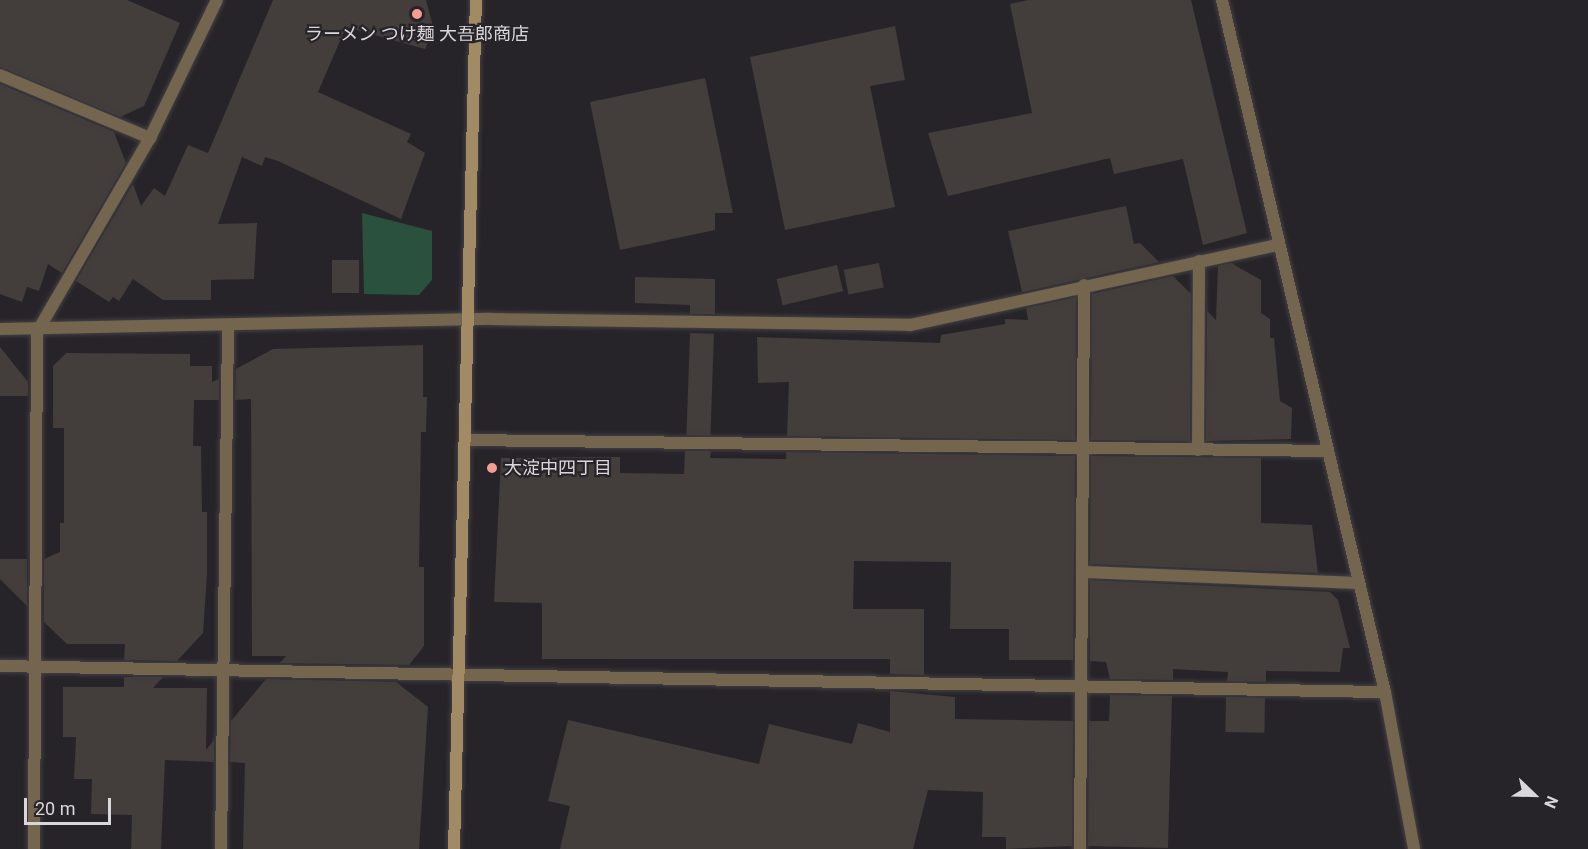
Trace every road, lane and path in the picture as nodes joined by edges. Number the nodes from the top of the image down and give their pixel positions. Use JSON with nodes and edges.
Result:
{"nodes":[{"id":1,"x":217,"y":0,"type":"edge"},
{"id":2,"x":476,"y":0,"type":"edge"},
{"id":3,"x":1222,"y":0,"type":"edge"},
{"id":4,"x":0,"y":75,"type":"edge"},
{"id":5,"x":150,"y":138,"type":"junction"},
{"id":6,"x":1276,"y":245,"type":"junction"},
{"id":7,"x":1199,"y":261,"type":"junction"},
{"id":8,"x":1084,"y":285,"type":"junction"},
{"id":9,"x":468,"y":319,"type":"junction"},
{"id":10,"x":228,"y":326,"type":"junction"},
{"id":11,"x":0,"y":328,"type":"edge"},
{"id":12,"x":37,"y":332,"type":"junction"},
{"id":13,"x":467,"y":440,"type":"junction"},
{"id":14,"x":1087,"y":449,"type":"junction"},
{"id":15,"x":1198,"y":450,"type":"junction"},
{"id":16,"x":1326,"y":451,"type":"junction"},
{"id":17,"x":1085,"y":572,"type":"junction"},
{"id":18,"x":1358,"y":583,"type":"junction"},
{"id":19,"x":0,"y":666,"type":"edge"},
{"id":20,"x":32,"y":666,"type":"junction"},
{"id":21,"x":225,"y":672,"type":"junction"},
{"id":22,"x":456,"y":675,"type":"junction"},
{"id":23,"x":1084,"y":688,"type":"junction"},
{"id":24,"x":1385,"y":692,"type":"junction"},
{"id":25,"x":34,"y":849,"type":"edge"},
{"id":26,"x":221,"y":849,"type":"edge"},
{"id":27,"x":454,"y":849,"type":"edge"},
{"id":28,"x":1080,"y":849,"type":"edge"},
{"id":29,"x":1414,"y":849,"type":"edge"}],
"edges":[{"from":1,"to":5,"type":"street"},
{"from":2,"to":9,"type":"street"},
{"from":3,"to":6,"type":"street"},
{"from":4,"to":5,"type":"street"},
{"from":5,"to":12,"type":"street"},
{"from":6,"to":7,"type":"street"},
{"from":6,"to":16,"type":"street"},
{"from":7,"to":8,"type":"street"},
{"from":7,"to":15,"type":"street"},
{"from":8,"to":9,"type":"street"},
{"from":8,"to":14,"type":"street"},
{"from":9,"to":10,"type":"street"},
{"from":9,"to":13,"type":"street"},
{"from":10,"to":12,"type":"street"},
{"from":10,"to":21,"type":"street"},
{"from":11,"to":12,"type":"street"},
{"from":12,"to":20,"type":"street"},
{"from":13,"to":14,"type":"street"},
{"from":13,"to":22,"type":"street"},
{"from":14,"to":15,"type":"street"},
{"from":14,"to":17,"type":"street"},
{"from":15,"to":16,"type":"street"},
{"from":16,"to":18,"type":"street"},
{"from":17,"to":18,"type":"street"},
{"from":17,"to":23,"type":"street"},
{"from":18,"to":24,"type":"street"},
{"from":19,"to":20,"type":"street"},
{"from":20,"to":21,"type":"street"},
{"from":20,"to":25,"type":"street"},
{"from":21,"to":22,"type":"street"},
{"from":21,"to":26,"type":"street"},
{"from":22,"to":23,"type":"street"},
{"from":22,"to":27,"type":"street"},
{"from":23,"to":24,"type":"street"},
{"from":23,"to":28,"type":"street"},
{"from":24,"to":29,"type":"street"}]}
